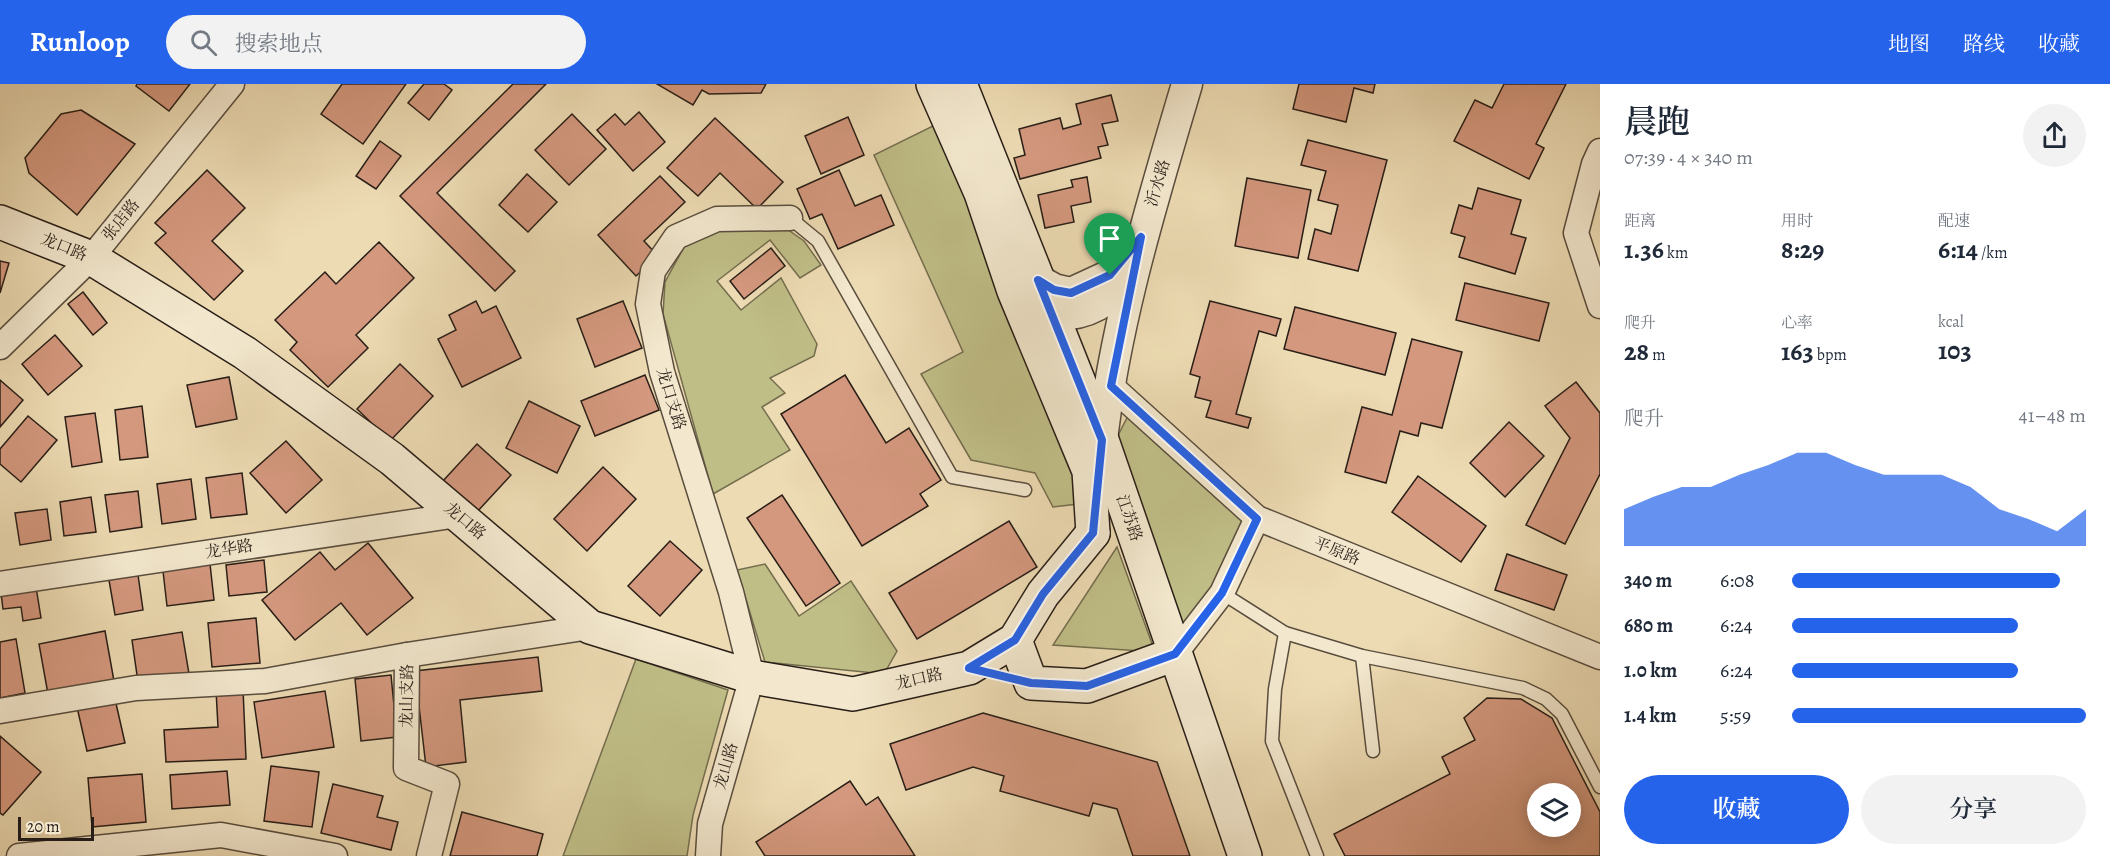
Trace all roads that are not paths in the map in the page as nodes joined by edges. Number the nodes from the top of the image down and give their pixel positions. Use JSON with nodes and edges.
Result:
{"nodes":[{"id":1,"x":232,"y":84,"type":"edge"},
{"id":2,"x":933,"y":84,"type":"edge"},
{"id":3,"x":960,"y":84,"type":"edge"},
{"id":4,"x":1187,"y":84,"type":"edge"},
{"id":5,"x":1600,"y":151,"type":"edge"},
{"id":6,"x":790,"y":218,"type":"joint"},
{"id":7,"x":0,"y":222,"type":"edge"},
{"id":8,"x":1141,"y":237,"type":"junction"},
{"id":9,"x":91,"y":258,"type":"junction"},
{"id":10,"x":1026,"y":286,"type":"junction"},
{"id":11,"x":1600,"y":306,"type":"edge"},
{"id":12,"x":1052,"y":315,"type":"junction"},
{"id":13,"x":0,"y":346,"type":"edge"},
{"id":14,"x":1111,"y":386,"type":"junction"},
{"id":15,"x":1102,"y":440,"type":"junction"},
{"id":16,"x":1025,"y":490,"type":"dead end"},
{"id":17,"x":458,"y":515,"type":"junction"},
{"id":18,"x":1257,"y":519,"type":"junction"},
{"id":19,"x":1093,"y":533,"type":"junction"},
{"id":20,"x":1139,"y":549,"type":"junction"},
{"id":21,"x":0,"y":584,"type":"edge"},
{"id":22,"x":1222,"y":593,"type":"junction"},
{"id":23,"x":591,"y":627,"type":"junction"},
{"id":24,"x":1285,"y":633,"type":"junction"},
{"id":25,"x":1015,"y":640,"type":"junction"},
{"id":26,"x":1175,"y":654,"type":"junction"},
{"id":27,"x":407,"y":655,"type":"junction"},
{"id":28,"x":1362,"y":656,"type":"junction"},
{"id":29,"x":1600,"y":657,"type":"edge"},
{"id":30,"x":969,"y":668,"type":"junction"},
{"id":31,"x":752,"y":677,"type":"junction"},
{"id":32,"x":1031,"y":683,"type":"junction"},
{"id":33,"x":0,"y":711,"type":"edge"},
{"id":34,"x":1373,"y":750,"type":"dead end"},
{"id":35,"x":1600,"y":787,"type":"edge"},
{"id":36,"x":19,"y":856,"type":"edge"},
{"id":37,"x":335,"y":856,"type":"edge"},
{"id":38,"x":429,"y":856,"type":"edge"},
{"id":39,"x":708,"y":856,"type":"edge"},
{"id":40,"x":1245,"y":856,"type":"edge"},
{"id":41,"x":1317,"y":856,"type":"edge"}],
"edges":[{"from":1,"to":9,"type":"street","name":"张店路"},
{"from":2,"to":10,"type":"main road","name":"江苏路"},
{"from":3,"to":10,"type":"main road","name":"江苏路"},
{"from":4,"to":8,"type":"street","name":"沂水路"},
{"from":5,"to":11,"type":"street"},
{"from":6,"to":16,"type":"lane"},
{"from":6,"to":31,"type":"street","name":"龙口支路"},
{"from":7,"to":9,"type":"main road","name":"龙口路"},
{"from":8,"to":10,"type":"street"},
{"from":8,"to":12,"type":"street"},
{"from":8,"to":14,"type":"street","name":"沂水路"},
{"from":9,"to":13,"type":"street","name":"张店路"},
{"from":9,"to":17,"type":"main road","name":"龙口路"},
{"from":10,"to":12,"type":"main road","name":"江苏路"},
{"from":10,"to":19,"type":"main road","name":"江苏路"},
{"from":12,"to":15,"type":"main road","name":"江苏路"},
{"from":14,"to":15,"type":"street","name":"沂水路"},
{"from":14,"to":18,"type":"street","name":"平原路"},
{"from":15,"to":19,"type":"street","name":"沂水路"},
{"from":15,"to":20,"type":"main road","name":"江苏路"},
{"from":17,"to":21,"type":"street","name":"龙华路"},
{"from":17,"to":23,"type":"main road","name":"龙口路"},
{"from":18,"to":22,"type":"street"},
{"from":18,"to":29,"type":"street","name":"平原路"},
{"from":19,"to":20,"type":"main road"},
{"from":19,"to":25,"type":"main road","name":"龙口路"},
{"from":20,"to":26,"type":"main road","name":"江苏路"},
{"from":22,"to":24,"type":"lane"},
{"from":22,"to":26,"type":"street"},
{"from":23,"to":27,"type":"street","name":"龙山支路"},
{"from":23,"to":31,"type":"main road","name":"龙口路"},
{"from":24,"to":28,"type":"lane"},
{"from":24,"to":41,"type":"lane"},
{"from":25,"to":30,"type":"main road","name":"龙口路"},
{"from":25,"to":32,"type":"main road"},
{"from":26,"to":32,"type":"main road","name":"龙口路"},
{"from":26,"to":40,"type":"main road","name":"江苏路"},
{"from":27,"to":33,"type":"street"},
{"from":27,"to":38,"type":"street","name":"龙山支路"},
{"from":28,"to":34,"type":"lane"},
{"from":28,"to":35,"type":"lane"},
{"from":30,"to":31,"type":"main road","name":"龙口路"},
{"from":30,"to":32,"type":"main road","name":"龙口路"},
{"from":31,"to":39,"type":"street","name":"龙山路"},
{"from":36,"to":37,"type":"street"}]}
